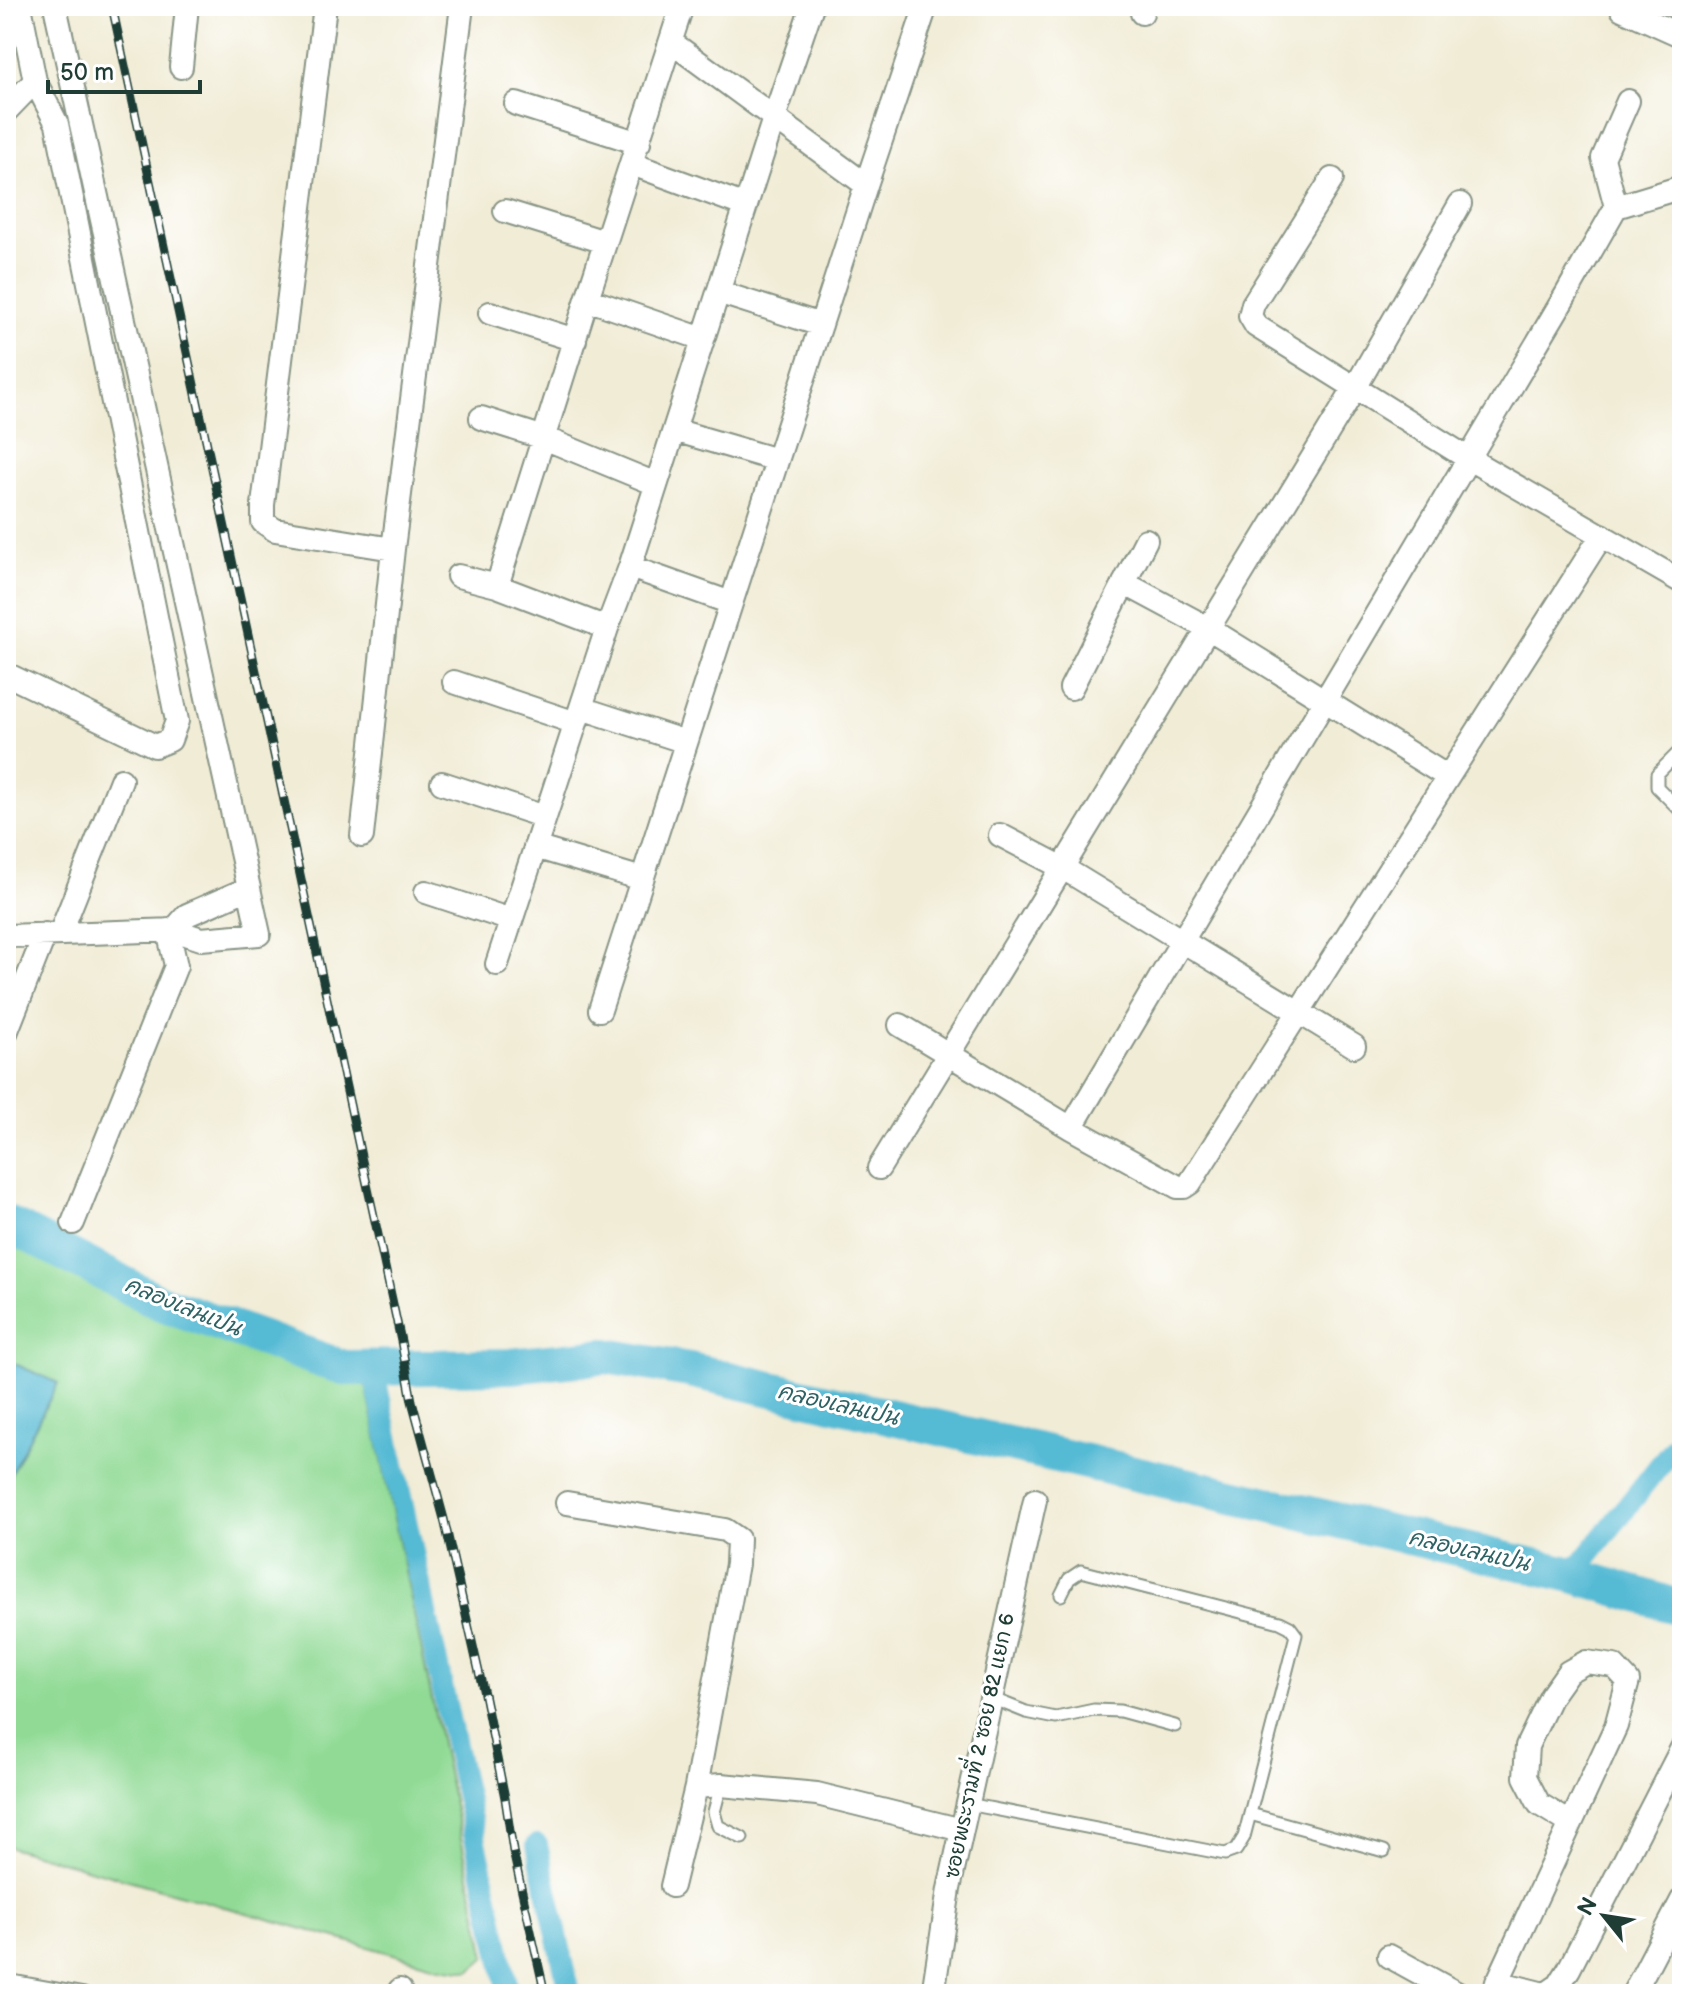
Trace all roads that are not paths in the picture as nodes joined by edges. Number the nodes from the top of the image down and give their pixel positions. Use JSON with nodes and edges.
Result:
{"nodes":[{"id":1,"x":20,"y":6,"type":"edge"},
{"id":2,"x":55,"y":6,"type":"edge"},
{"id":3,"x":187,"y":6,"type":"edge"},
{"id":4,"x":325,"y":6,"type":"edge"},
{"id":5,"x":462,"y":6,"type":"edge"},
{"id":6,"x":682,"y":6,"type":"edge"},
{"id":7,"x":812,"y":6,"type":"edge"},
{"id":8,"x":926,"y":6,"type":"edge"},
{"id":9,"x":1622,"y":9,"type":"dead end"},
{"id":10,"x":1682,"y":36,"type":"edge"},
{"id":11,"x":671,"y":42,"type":"junction"},
{"id":12,"x":181,"y":67,"type":"dead end"},
{"id":13,"x":35,"y":81,"type":"junction"},
{"id":14,"x":1628,"y":101,"type":"dead end"},
{"id":15,"x":516,"y":104,"type":"dead end"},
{"id":16,"x":6,"y":111,"type":"edge"},
{"id":17,"x":774,"y":118,"type":"junction"},
{"id":18,"x":635,"y":153,"type":"junction"},
{"id":19,"x":1332,"y":179,"type":"dead end"},
{"id":20,"x":866,"y":185,"type":"junction"},
{"id":21,"x":1682,"y":187,"type":"edge"},
{"id":22,"x":1460,"y":204,"type":"dead end"},
{"id":23,"x":746,"y":206,"type":"junction"},
{"id":24,"x":1616,"y":207,"type":"junction"},
{"id":25,"x":505,"y":211,"type":"dead end"},
{"id":26,"x":605,"y":242,"type":"junction"},
{"id":27,"x":718,"y":292,"type":"junction"},
{"id":28,"x":587,"y":299,"type":"junction"},
{"id":29,"x":490,"y":313,"type":"dead end"},
{"id":30,"x":821,"y":325,"type":"junction"},
{"id":31,"x":703,"y":339,"type":"junction"},
{"id":32,"x":575,"y":340,"type":"junction"},
{"id":33,"x":1355,"y":388,"type":"junction"},
{"id":34,"x":481,"y":418,"type":"dead end"},
{"id":35,"x":674,"y":430,"type":"junction"},
{"id":36,"x":544,"y":438,"type":"junction"},
{"id":37,"x":1469,"y":459,"type":"junction"},
{"id":38,"x":777,"y":460,"type":"junction"},
{"id":39,"x":656,"y":484,"type":"junction"},
{"id":40,"x":1602,"y":535,"type":"junction"},
{"id":41,"x":1146,"y":540,"type":"dead end"},
{"id":42,"x":393,"y":549,"type":"junction"},
{"id":43,"x":630,"y":567,"type":"junction"},
{"id":44,"x":458,"y":576,"type":"dead end"},
{"id":45,"x":1682,"y":582,"type":"edge"},
{"id":46,"x":1124,"y":583,"type":"junction"},
{"id":47,"x":497,"y":586,"type":"junction"},
{"id":48,"x":731,"y":603,"type":"junction"},
{"id":49,"x":607,"y":628,"type":"junction"},
{"id":50,"x":1208,"y":628,"type":"junction"},
{"id":51,"x":6,"y":674,"type":"edge"},
{"id":52,"x":454,"y":682,"type":"dead end"},
{"id":53,"x":1071,"y":688,"type":"dead end"},
{"id":54,"x":1326,"y":700,"type":"junction"},
{"id":55,"x":578,"y":715,"type":"junction"},
{"id":56,"x":686,"y":742,"type":"junction"},
{"id":57,"x":1682,"y":749,"type":"edge"},
{"id":58,"x":1448,"y":777,"type":"junction"},
{"id":59,"x":121,"y":780,"type":"dead end"},
{"id":60,"x":442,"y":783,"type":"dead end"},
{"id":61,"x":1682,"y":812,"type":"edge"},
{"id":62,"x":545,"y":817,"type":"junction"},
{"id":63,"x":1000,"y":835,"type":"dead end"},
{"id":64,"x":362,"y":836,"type":"dead end"},
{"id":65,"x":535,"y":847,"type":"junction"},
{"id":66,"x":1063,"y":868,"type":"junction"},
{"id":67,"x":642,"y":879,"type":"junction"},
{"id":68,"x":249,"y":888,"type":"junction"},
{"id":69,"x":426,"y":892,"type":"dead end"},
{"id":70,"x":511,"y":920,"type":"junction"},
{"id":71,"x":171,"y":930,"type":"junction"},
{"id":72,"x":53,"y":934,"type":"junction"},
{"id":73,"x":6,"y":936,"type":"edge"},
{"id":74,"x":1183,"y":940,"type":"junction"},
{"id":75,"x":497,"y":964,"type":"dead end"},
{"id":76,"x":600,"y":1010,"type":"dead end"},
{"id":77,"x":1298,"y":1012,"type":"junction"},
{"id":78,"x":900,"y":1025,"type":"dead end"},
{"id":79,"x":6,"y":1033,"type":"edge"},
{"id":80,"x":1354,"y":1046,"type":"dead end"},
{"id":81,"x":949,"y":1054,"type":"junction"},
{"id":82,"x":1071,"y":1128,"type":"junction"},
{"id":83,"x":879,"y":1168,"type":"dead end"},
{"id":84,"x":73,"y":1223,"type":"dead end"},
{"id":85,"x":1035,"y":1500,"type":"dead end"},
{"id":86,"x":567,"y":1503,"type":"dead end"},
{"id":87,"x":1061,"y":1595,"type":"dead end"},
{"id":88,"x":991,"y":1698,"type":"junction"},
{"id":89,"x":1175,"y":1726,"type":"dead end"},
{"id":90,"x":1682,"y":1748,"type":"edge"},
{"id":91,"x":721,"y":1785,"type":"junction"},
{"id":92,"x":696,"y":1787,"type":"junction"},
{"id":93,"x":968,"y":1804,"type":"junction"},
{"id":94,"x":1250,"y":1814,"type":"junction"},
{"id":95,"x":1570,"y":1823,"type":"junction"},
{"id":96,"x":962,"y":1830,"type":"junction"},
{"id":97,"x":742,"y":1838,"type":"dead end"},
{"id":98,"x":1384,"y":1851,"type":"dead end"},
{"id":99,"x":672,"y":1886,"type":"dead end"},
{"id":100,"x":1682,"y":1900,"type":"edge"},
{"id":101,"x":1389,"y":1956,"type":"dead end"},
{"id":102,"x":6,"y":1980,"type":"edge"},
{"id":103,"x":1495,"y":1988,"type":"edge"},
{"id":104,"x":84,"y":1994,"type":"edge"},
{"id":105,"x":933,"y":1994,"type":"edge"},
{"id":106,"x":1458,"y":1994,"type":"edge"},
{"id":107,"x":1545,"y":1994,"type":"edge"},
{"id":108,"x":1633,"y":1994,"type":"edge"}],
"edges":[{"from":1,"to":13,"type":"street"},
{"from":2,"to":68,"type":"street"},
{"from":3,"to":12,"type":"street"},
{"from":4,"to":42,"type":"street"},
{"from":5,"to":42,"type":"street"},
{"from":6,"to":11,"type":"street"},
{"from":7,"to":17,"type":"street"},
{"from":8,"to":20,"type":"street"},
{"from":9,"to":10,"type":"street"},
{"from":11,"to":17,"type":"street"},
{"from":11,"to":18,"type":"street"},
{"from":13,"to":16,"type":"street"},
{"from":13,"to":51,"type":"street"},
{"from":14,"to":24,"type":"street"},
{"from":15,"to":18,"type":"street"},
{"from":17,"to":20,"type":"street"},
{"from":17,"to":23,"type":"street"},
{"from":18,"to":23,"type":"street"},
{"from":18,"to":26,"type":"street"},
{"from":19,"to":33,"type":"street"},
{"from":20,"to":30,"type":"street"},
{"from":21,"to":24,"type":"street"},
{"from":22,"to":33,"type":"street"},
{"from":23,"to":27,"type":"street"},
{"from":24,"to":37,"type":"street"},
{"from":25,"to":26,"type":"street"},
{"from":26,"to":28,"type":"street"},
{"from":27,"to":30,"type":"street"},
{"from":27,"to":31,"type":"street"},
{"from":28,"to":31,"type":"street"},
{"from":28,"to":32,"type":"street"},
{"from":29,"to":32,"type":"street"},
{"from":30,"to":38,"type":"street"},
{"from":31,"to":35,"type":"street"},
{"from":32,"to":36,"type":"street"},
{"from":33,"to":37,"type":"street"},
{"from":33,"to":50,"type":"street"},
{"from":34,"to":36,"type":"street"},
{"from":35,"to":38,"type":"street"},
{"from":35,"to":39,"type":"street"},
{"from":36,"to":39,"type":"street"},
{"from":36,"to":47,"type":"street"},
{"from":37,"to":40,"type":"street"},
{"from":37,"to":54,"type":"street"},
{"from":38,"to":48,"type":"street"},
{"from":39,"to":43,"type":"street"},
{"from":40,"to":45,"type":"street"},
{"from":40,"to":58,"type":"street"},
{"from":41,"to":46,"type":"street"},
{"from":42,"to":64,"type":"street"},
{"from":43,"to":48,"type":"street"},
{"from":43,"to":49,"type":"street"},
{"from":44,"to":47,"type":"street"},
{"from":46,"to":50,"type":"street"},
{"from":46,"to":53,"type":"street"},
{"from":47,"to":49,"type":"street"},
{"from":48,"to":56,"type":"street"},
{"from":49,"to":55,"type":"street"},
{"from":50,"to":54,"type":"street"},
{"from":50,"to":66,"type":"street"},
{"from":52,"to":55,"type":"street"},
{"from":54,"to":58,"type":"street"},
{"from":54,"to":74,"type":"street"},
{"from":55,"to":56,"type":"street"},
{"from":55,"to":62,"type":"street"},
{"from":56,"to":67,"type":"street"},
{"from":57,"to":61,"type":"lane"},
{"from":58,"to":77,"type":"street"},
{"from":59,"to":72,"type":"street"},
{"from":60,"to":62,"type":"street"},
{"from":62,"to":65,"type":"street"},
{"from":63,"to":66,"type":"street"},
{"from":65,"to":67,"type":"street"},
{"from":65,"to":70,"type":"street"},
{"from":66,"to":74,"type":"street"},
{"from":66,"to":81,"type":"street"},
{"from":67,"to":76,"type":"street"},
{"from":68,"to":71,"type":"street"},
{"from":68,"to":71,"type":"street"},
{"from":69,"to":70,"type":"street"},
{"from":70,"to":75,"type":"street"},
{"from":71,"to":72,"type":"street"},
{"from":71,"to":84,"type":"street"},
{"from":72,"to":73,"type":"street"},
{"from":72,"to":79,"type":"street"},
{"from":74,"to":77,"type":"street"},
{"from":74,"to":82,"type":"street"},
{"from":77,"to":80,"type":"street"},
{"from":77,"to":82,"type":"street"},
{"from":78,"to":81,"type":"street"},
{"from":81,"to":82,"type":"street"},
{"from":81,"to":83,"type":"street"},
{"from":85,"to":88,"type":"street","name":"ซอยพระรามที่ 2 ซอย 82 แยก 6"},
{"from":86,"to":92,"type":"street"},
{"from":87,"to":94,"type":"lane"},
{"from":88,"to":89,"type":"lane"},
{"from":88,"to":93,"type":"street","name":"ซอยพระรามที่ 2 ซอย 82 แยก 6"},
{"from":90,"to":107,"type":"street"},
{"from":91,"to":92,"type":"street"},
{"from":91,"to":96,"type":"street"},
{"from":91,"to":97,"type":"lane"},
{"from":92,"to":99,"type":"street"},
{"from":93,"to":94,"type":"lane"},
{"from":93,"to":96,"type":"street","name":"ซอยพระรามที่ 2 ซอย 82 แยก 6"},
{"from":94,"to":98,"type":"lane"},
{"from":95,"to":95,"type":"street"},
{"from":95,"to":103,"type":"street"},
{"from":96,"to":105,"type":"street","name":"ซอยพระรามที่ 2 ซอย 82 แยก 6"},
{"from":100,"to":108,"type":"street"},
{"from":101,"to":106,"type":"street"},
{"from":102,"to":104,"type":"lane"},
{"from":103,"to":107,"type":"street"}]}
